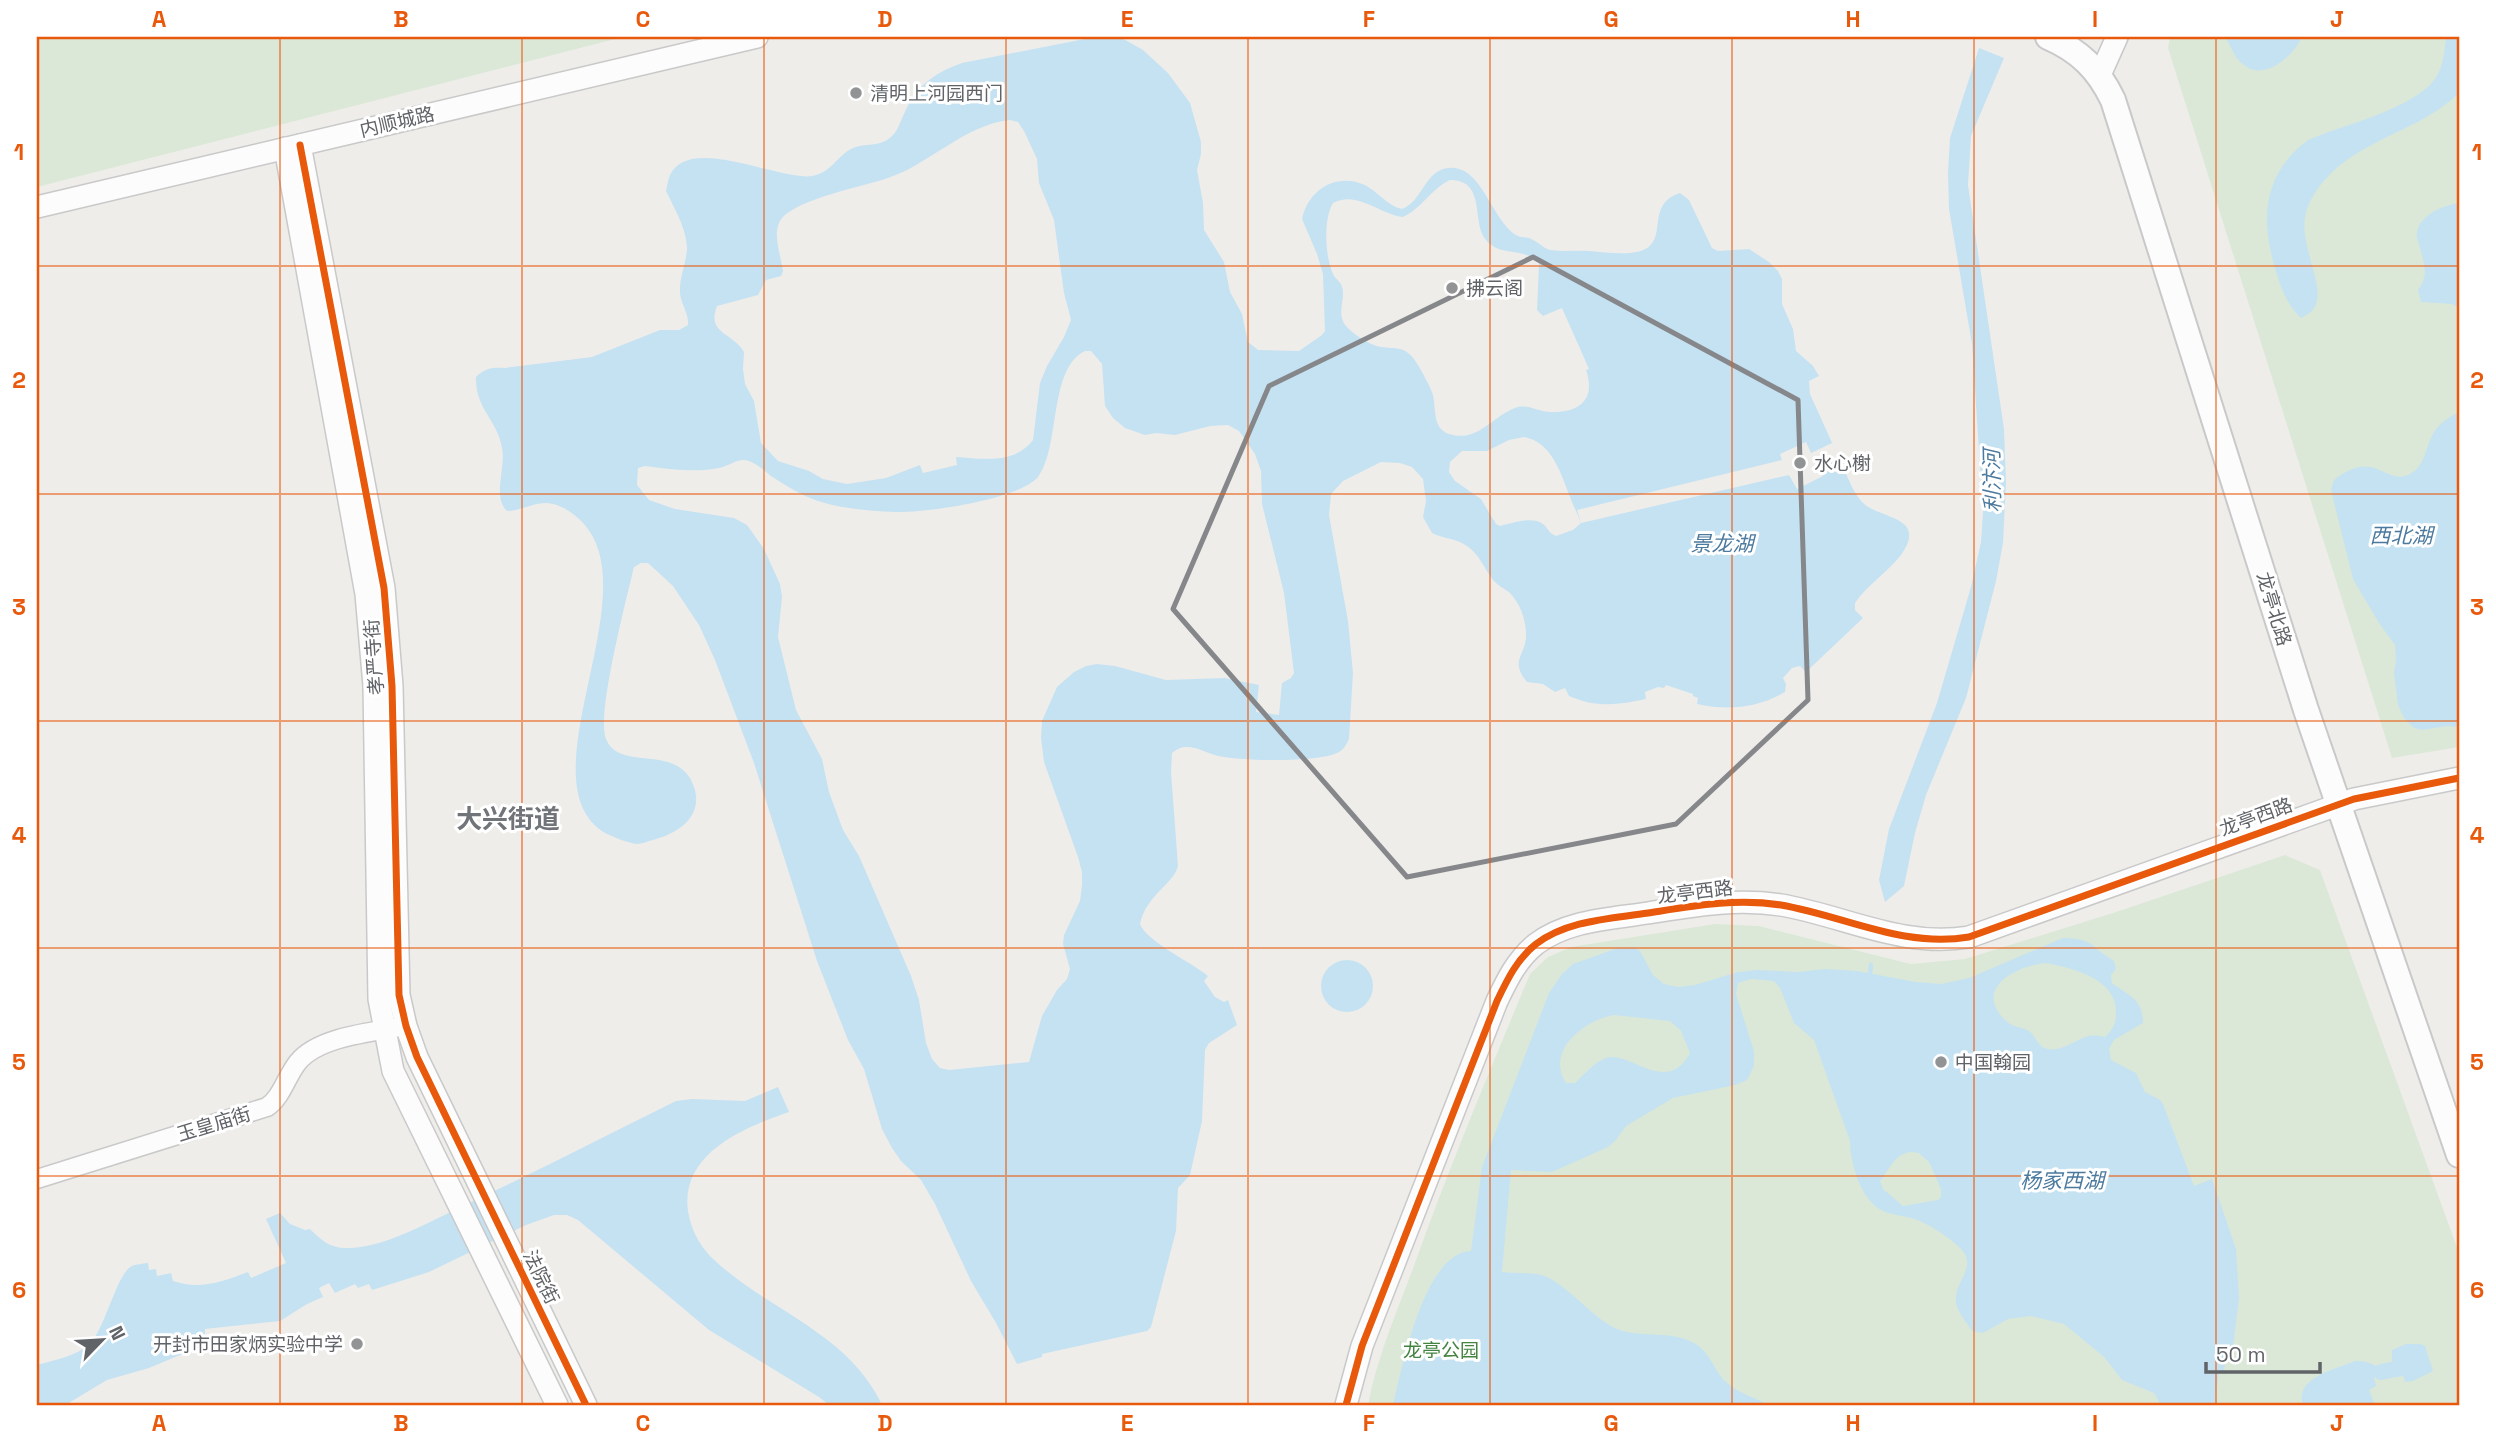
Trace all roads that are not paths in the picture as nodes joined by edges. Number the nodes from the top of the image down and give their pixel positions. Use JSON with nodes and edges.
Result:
{"nodes":[{"id":1,"x":757,"y":37,"type":"edge"},
{"id":2,"x":2048,"y":37,"type":"edge"},
{"id":3,"x":2085,"y":37,"type":"edge"},
{"id":4,"x":2103,"y":58,"type":"edge"},
{"id":5,"x":292,"y":146,"type":"junction"},
{"id":6,"x":37,"y":207,"type":"edge"},
{"id":7,"x":2459,"y":778,"type":"edge"},
{"id":8,"x":2346,"y":801,"type":"junction"},
{"id":9,"x":406,"y":1026,"type":"junction"},
{"id":10,"x":384,"y":1030,"type":"junction"},
{"id":11,"x":2459,"y":1106,"type":"edge"},
{"id":12,"x":2459,"y":1155,"type":"edge"},
{"id":13,"x":468,"y":1161,"type":"joint"},
{"id":14,"x":37,"y":1179,"type":"edge"},
{"id":15,"x":557,"y":1405,"type":"edge"},
{"id":16,"x":586,"y":1405,"type":"edge"},
{"id":17,"x":1346,"y":1405,"type":"edge"}],
"edges":[{"from":1,"to":5,"type":"street","name":"内顺城路"},
{"from":2,"to":4,"type":"main road"},
{"from":3,"to":4,"type":"main road"},
{"from":4,"to":8,"type":"main road","name":"龙亭北路"},
{"from":5,"to":6,"type":"street","name":"内顺城路"},
{"from":5,"to":9,"type":"street","name":"孝严寺街"},
{"from":5,"to":10,"type":"street","name":"孝严寺街"},
{"from":7,"to":8,"type":"street","name":"龙亭西路"},
{"from":8,"to":11,"type":"main road","name":"龙亭北路"},
{"from":8,"to":12,"type":"main road","name":"龙亭北路"},
{"from":8,"to":17,"type":"street","name":"龙亭西路"},
{"from":9,"to":10,"type":"street","name":"玉皇庙街"},
{"from":9,"to":13,"type":"street","name":"孝严寺街"},
{"from":10,"to":14,"type":"street","name":"玉皇庙街"},
{"from":10,"to":15,"type":"street","name":"孝严寺街"},
{"from":13,"to":16,"type":"street","name":"法院街"}]}
